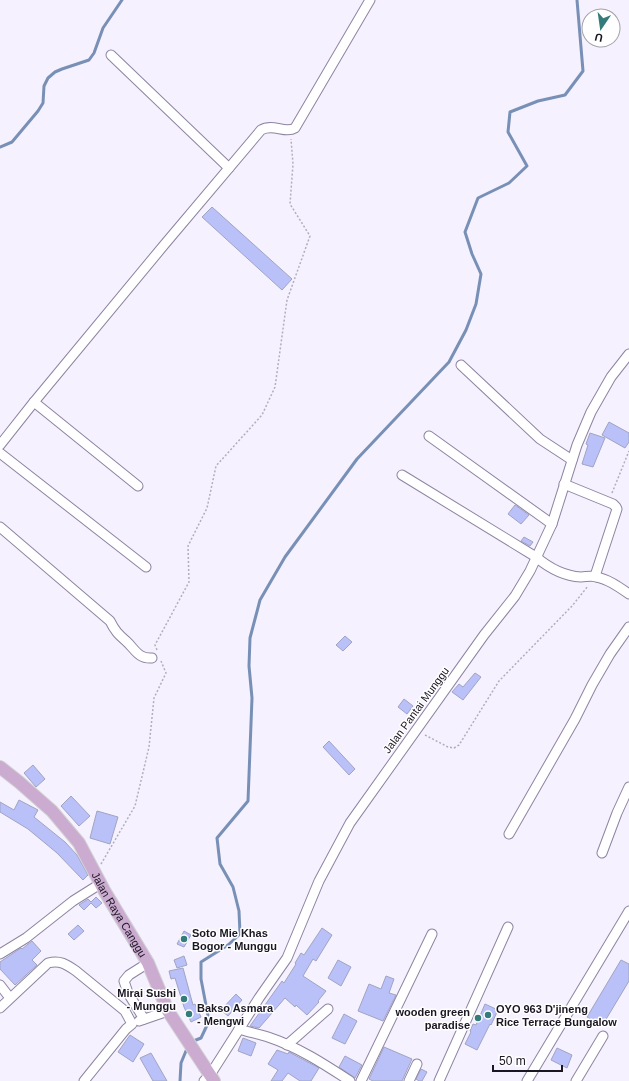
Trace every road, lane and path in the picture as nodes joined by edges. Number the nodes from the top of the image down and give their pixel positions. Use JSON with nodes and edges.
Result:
{"nodes":[{"id":1,"x":370,"y":0,"type":"edge"},
{"id":2,"x":110,"y":55,"type":"dead end"},
{"id":3,"x":290,"y":130,"type":"junction"},
{"id":4,"x":229,"y":168,"type":"junction"},
{"id":5,"x":629,"y":354,"type":"edge"},
{"id":6,"x":461,"y":365,"type":"dead end"},
{"id":7,"x":34,"y":402,"type":"junction"},
{"id":8,"x":429,"y":436,"type":"dead end"},
{"id":9,"x":0,"y":446,"type":"edge"},
{"id":10,"x":629,"y":450,"type":"edge"},
{"id":11,"x":0,"y":453,"type":"edge"},
{"id":12,"x":572,"y":460,"type":"junction"},
{"id":13,"x":402,"y":475,"type":"dead end"},
{"id":14,"x":564,"y":484,"type":"junction"},
{"id":15,"x":138,"y":486,"type":"dead end"},
{"id":16,"x":609,"y":502,"type":"junction"},
{"id":17,"x":552,"y":524,"type":"junction"},
{"id":18,"x":0,"y":527,"type":"edge"},
{"id":19,"x":536,"y":557,"type":"junction"},
{"id":20,"x":146,"y":567,"type":"dead end"},
{"id":21,"x":595,"y":576,"type":"junction"},
{"id":22,"x":629,"y":594,"type":"edge"},
{"id":23,"x":629,"y":627,"type":"edge"},
{"id":24,"x":157,"y":656,"type":"junction"},
{"id":25,"x":415,"y":730,"type":"junction"},
{"id":26,"x":0,"y":767,"type":"edge"},
{"id":27,"x":629,"y":787,"type":"edge"},
{"id":28,"x":509,"y":834,"type":"dead end"},
{"id":29,"x":602,"y":853,"type":"dead end"},
{"id":30,"x":98,"y":879,"type":"junction"},
{"id":31,"x":629,"y":911,"type":"edge"},
{"id":32,"x":508,"y":927,"type":"dead end"},
{"id":33,"x":432,"y":934,"type":"dead end"},
{"id":34,"x":0,"y":954,"type":"edge"},
{"id":35,"x":148,"y":963,"type":"junction"},
{"id":36,"x":0,"y":985,"type":"edge"},
{"id":37,"x":10,"y":998,"type":"junction"},
{"id":38,"x":0,"y":1008,"type":"edge"},
{"id":39,"x":328,"y":1009,"type":"dead end"},
{"id":40,"x":168,"y":1011,"type":"junction"},
{"id":41,"x":144,"y":1019,"type":"junction"},
{"id":42,"x":132,"y":1024,"type":"junction"},
{"id":43,"x":239,"y":1029,"type":"junction"},
{"id":44,"x":603,"y":1036,"type":"dead end"},
{"id":45,"x":287,"y":1045,"type":"junction"},
{"id":46,"x":417,"y":1064,"type":"dead end"},
{"id":47,"x":209,"y":1079,"type":"edge"},
{"id":48,"x":84,"y":1081,"type":"edge"},
{"id":49,"x":350,"y":1081,"type":"edge"},
{"id":50,"x":361,"y":1081,"type":"edge"},
{"id":51,"x":409,"y":1081,"type":"edge"},
{"id":52,"x":439,"y":1081,"type":"edge"},
{"id":53,"x":527,"y":1081,"type":"edge"},
{"id":54,"x":576,"y":1081,"type":"edge"}],
"edges":[{"from":1,"to":3,"type":"street"},
{"from":2,"to":4,"type":"street"},
{"from":3,"to":4,"type":"street"},
{"from":3,"to":24,"type":"path"},
{"from":4,"to":7,"type":"street"},
{"from":5,"to":12,"type":"street","name":"Jalan Pantai Munggu"},
{"from":6,"to":12,"type":"street"},
{"from":7,"to":9,"type":"street"},
{"from":7,"to":15,"type":"street"},
{"from":8,"to":17,"type":"street"},
{"from":10,"to":16,"type":"path"},
{"from":11,"to":20,"type":"street"},
{"from":12,"to":14,"type":"street","name":"Jalan Pantai Munggu"},
{"from":13,"to":19,"type":"street"},
{"from":14,"to":16,"type":"street"},
{"from":14,"to":17,"type":"street","name":"Jalan Pantai Munggu"},
{"from":16,"to":21,"type":"street"},
{"from":17,"to":19,"type":"street","name":"Jalan Pantai Munggu"},
{"from":18,"to":24,"type":"street"},
{"from":19,"to":21,"type":"street"},
{"from":19,"to":25,"type":"street","name":"Jalan Pantai Munggu"},
{"from":21,"to":22,"type":"street"},
{"from":21,"to":25,"type":"path"},
{"from":23,"to":28,"type":"street"},
{"from":24,"to":30,"type":"path"},
{"from":25,"to":43,"type":"street","name":"Jalan Pantai Munggu"},
{"from":26,"to":30,"type":"main road","name":"Jalan Raya Canggu"},
{"from":27,"to":29,"type":"street"},
{"from":30,"to":34,"type":"street"},
{"from":30,"to":35,"type":"main road","name":"Jalan Raya Canggu"},
{"from":31,"to":53,"type":"street"},
{"from":32,"to":52,"type":"street"},
{"from":33,"to":50,"type":"street"},
{"from":35,"to":40,"type":"main road","name":"Jalan Raya Canggu"},
{"from":35,"to":41,"type":"street"},
{"from":36,"to":37,"type":"street"},
{"from":37,"to":38,"type":"street"},
{"from":37,"to":42,"type":"street"},
{"from":39,"to":45,"type":"street"},
{"from":40,"to":41,"type":"street"},
{"from":40,"to":47,"type":"main road","name":"Jalan Raya Canggu"},
{"from":41,"to":42,"type":"street"},
{"from":42,"to":48,"type":"street"},
{"from":43,"to":45,"type":"street"},
{"from":43,"to":47,"type":"street","name":"Jalan Pantai Munggu"},
{"from":44,"to":54,"type":"street"},
{"from":45,"to":49,"type":"street"},
{"from":46,"to":51,"type":"street"}]}
